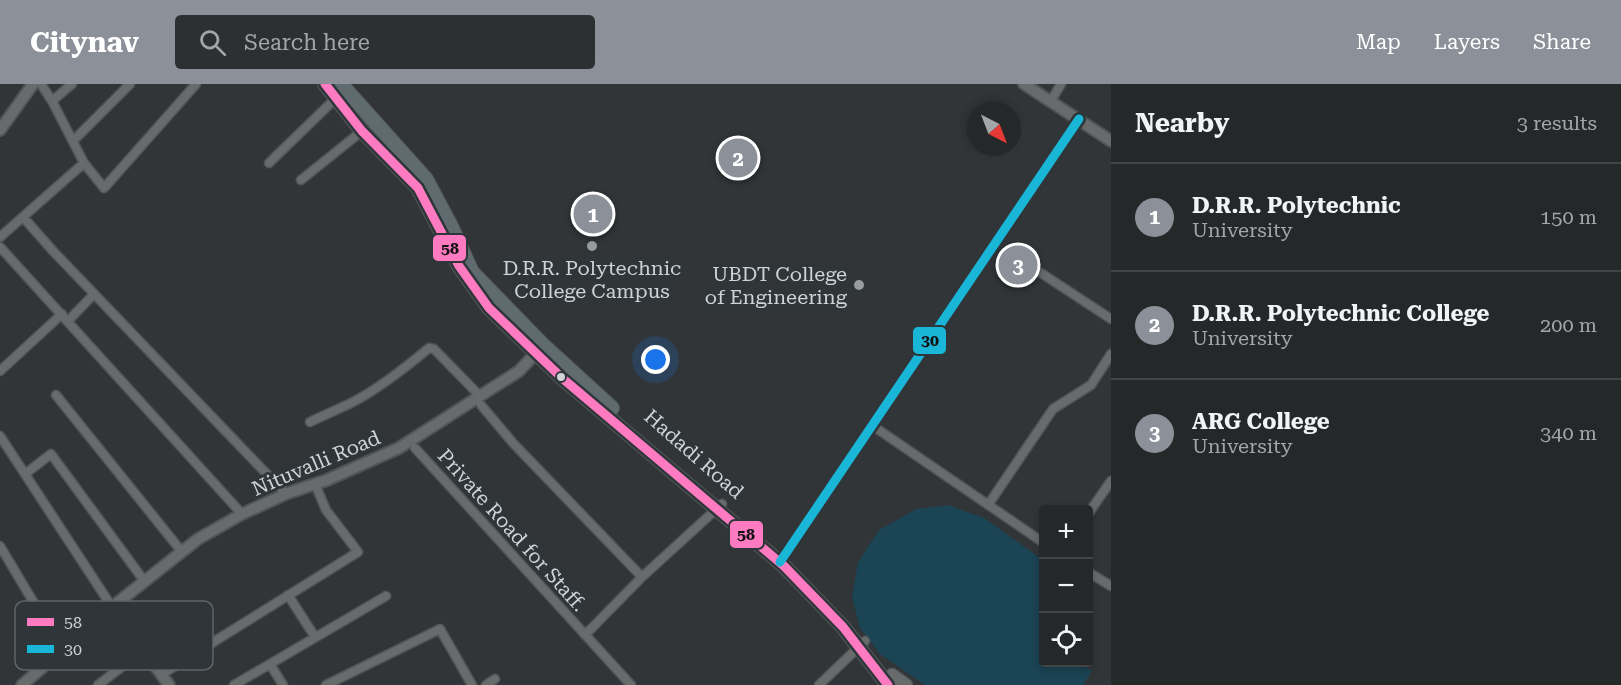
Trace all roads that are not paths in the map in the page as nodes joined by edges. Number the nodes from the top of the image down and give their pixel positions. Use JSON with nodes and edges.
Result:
{"nodes":[{"id":1,"x":33,"y":84,"type":"edge"},
{"id":2,"x":41,"y":84,"type":"edge"},
{"id":3,"x":72,"y":84,"type":"edge"},
{"id":4,"x":130,"y":84,"type":"edge"},
{"id":5,"x":196,"y":84,"type":"edge"},
{"id":6,"x":326,"y":84,"type":"edge"},
{"id":7,"x":341,"y":84,"type":"edge"},
{"id":8,"x":1024,"y":84,"type":"edge"},
{"id":9,"x":1061,"y":84,"type":"edge"},
{"id":10,"x":336,"y":98,"type":"junction"},
{"id":11,"x":52,"y":101,"type":"junction"},
{"id":12,"x":1051,"y":101,"type":"junction"},
{"id":13,"x":1079,"y":119,"type":"junction"},
{"id":14,"x":0,"y":130,"type":"edge"},
{"id":15,"x":362,"y":131,"type":"junction"},
{"id":16,"x":73,"y":141,"type":"junction"},
{"id":17,"x":1111,"y":141,"type":"edge"},
{"id":18,"x":84,"y":163,"type":"junction"},
{"id":19,"x":268,"y":163,"type":"dead end"},
{"id":20,"x":301,"y":180,"type":"dead end"},
{"id":21,"x":22,"y":217,"type":"junction"},
{"id":22,"x":0,"y":237,"type":"edge"},
{"id":23,"x":0,"y":247,"type":"edge"},
{"id":24,"x":1041,"y":273,"type":"dead end"},
{"id":25,"x":94,"y":294,"type":"junction"},
{"id":26,"x":65,"y":318,"type":"junction"},
{"id":27,"x":1111,"y":319,"type":"edge"},
{"id":28,"x":535,"y":354,"type":"junction"},
{"id":29,"x":1111,"y":354,"type":"edge"},
{"id":30,"x":0,"y":371,"type":"edge"},
{"id":31,"x":580,"y":386,"type":"junction"},
{"id":32,"x":56,"y":395,"type":"dead end"},
{"id":33,"x":480,"y":400,"type":"junction"},
{"id":34,"x":310,"y":422,"type":"dead end"},
{"id":35,"x":873,"y":426,"type":"junction"},
{"id":36,"x":0,"y":436,"type":"edge"},
{"id":37,"x":415,"y":448,"type":"dead end"},
{"id":38,"x":25,"y":474,"type":"junction"},
{"id":39,"x":1111,"y":481,"type":"edge"},
{"id":40,"x":315,"y":484,"type":"junction"},
{"id":41,"x":286,"y":494,"type":"junction"},
{"id":42,"x":988,"y":505,"type":"junction"},
{"id":43,"x":720,"y":506,"type":"junction"},
{"id":44,"x":1093,"y":508,"type":"edge"},
{"id":45,"x":242,"y":514,"type":"junction"},
{"id":46,"x":1039,"y":540,"type":"edge"},
{"id":47,"x":0,"y":546,"type":"edge"},
{"id":48,"x":182,"y":552,"type":"junction"},
{"id":49,"x":782,"y":559,"type":"junction"},
{"id":50,"x":1093,"y":575,"type":"edge"},
{"id":51,"x":642,"y":577,"type":"junction"},
{"id":52,"x":145,"y":582,"type":"junction"},
{"id":53,"x":1111,"y":586,"type":"edge"},
{"id":54,"x":288,"y":595,"type":"junction"},
{"id":55,"x":386,"y":596,"type":"dead end"},
{"id":56,"x":33,"y":601,"type":"edge"},
{"id":57,"x":108,"y":601,"type":"edge"},
{"id":58,"x":120,"y":601,"type":"edge"},
{"id":59,"x":585,"y":635,"type":"junction"},
{"id":60,"x":315,"y":637,"type":"junction"},
{"id":61,"x":862,"y":643,"type":"junction"},
{"id":62,"x":213,"y":648,"type":"edge"},
{"id":63,"x":270,"y":664,"type":"junction"},
{"id":64,"x":39,"y":670,"type":"edge"},
{"id":65,"x":118,"y":670,"type":"edge"},
{"id":66,"x":183,"y":670,"type":"edge"},
{"id":67,"x":495,"y":679,"type":"dead end"},
{"id":68,"x":166,"y":682,"type":"edge"},
{"id":69,"x":893,"y":682,"type":"edge"},
{"id":70,"x":22,"y":685,"type":"edge"},
{"id":71,"x":98,"y":685,"type":"edge"},
{"id":72,"x":234,"y":685,"type":"edge"},
{"id":73,"x":283,"y":685,"type":"edge"},
{"id":74,"x":326,"y":685,"type":"edge"},
{"id":75,"x":472,"y":685,"type":"edge"},
{"id":76,"x":486,"y":685,"type":"edge"},
{"id":77,"x":631,"y":685,"type":"edge"},
{"id":78,"x":819,"y":685,"type":"edge"},
{"id":79,"x":906,"y":685,"type":"edge"}],
"edges":[{"from":1,"to":14,"type":"street"},
{"from":2,"to":11,"type":"street"},
{"from":3,"to":11,"type":"street"},
{"from":4,"to":16,"type":"street"},
{"from":5,"to":18,"type":"street"},
{"from":6,"to":10,"type":"main road"},
{"from":7,"to":31,"type":"main road"},
{"from":8,"to":12,"type":"street"},
{"from":9,"to":12,"type":"street"},
{"from":10,"to":15,"type":"main road"},
{"from":10,"to":19,"type":"street"},
{"from":11,"to":16,"type":"street"},
{"from":12,"to":13,"type":"street"},
{"from":13,"to":17,"type":"street"},
{"from":13,"to":35,"type":"street"},
{"from":15,"to":20,"type":"street"},
{"from":15,"to":28,"type":"main road"},
{"from":16,"to":18,"type":"street"},
{"from":18,"to":21,"type":"street"},
{"from":21,"to":22,"type":"street"},
{"from":21,"to":25,"type":"street"},
{"from":23,"to":26,"type":"street"},
{"from":24,"to":27,"type":"street"},
{"from":25,"to":26,"type":"street"},
{"from":25,"to":41,"type":"street"},
{"from":26,"to":30,"type":"street"},
{"from":26,"to":45,"type":"street"},
{"from":28,"to":31,"type":"main road"},
{"from":28,"to":33,"type":"street","name":"Nituvalli Road"},
{"from":29,"to":42,"type":"street"},
{"from":31,"to":43,"type":"main road","name":"Hadadi Road"},
{"from":32,"to":48,"type":"street"},
{"from":33,"to":34,"type":"street"},
{"from":33,"to":40,"type":"street","name":"Nituvalli Road"},
{"from":33,"to":51,"type":"street"},
{"from":35,"to":42,"type":"street"},
{"from":35,"to":49,"type":"street"},
{"from":36,"to":38,"type":"street"},
{"from":37,"to":59,"type":"street","name":"Private Road for Staff."},
{"from":38,"to":52,"type":"street"},
{"from":38,"to":57,"type":"street"},
{"from":39,"to":44,"type":"street"},
{"from":40,"to":41,"type":"street","name":"Nituvalli Road"},
{"from":40,"to":54,"type":"street"},
{"from":41,"to":45,"type":"street","name":"Nituvalli Road"},
{"from":42,"to":46,"type":"street"},
{"from":43,"to":49,"type":"main road","name":"Hadadi Road"},
{"from":43,"to":51,"type":"street","name":"Private Road for Staff."},
{"from":45,"to":48,"type":"street","name":"Nituvalli Road"},
{"from":47,"to":56,"type":"street"},
{"from":48,"to":52,"type":"street","name":"Nituvalli Road"},
{"from":49,"to":61,"type":"main road","name":"Hadadi Road"},
{"from":50,"to":53,"type":"street"},
{"from":51,"to":59,"type":"street","name":"Private Road for Staff."},
{"from":52,"to":58,"type":"street","name":"Nituvalli Road"},
{"from":54,"to":60,"type":"street"},
{"from":54,"to":62,"type":"street"},
{"from":55,"to":60,"type":"street"},
{"from":59,"to":77,"type":"street","name":"Private Road for Staff."},
{"from":60,"to":63,"type":"street"},
{"from":61,"to":69,"type":"main road","name":"Hadadi Road"},
{"from":61,"to":78,"type":"street"},
{"from":63,"to":72,"type":"street"},
{"from":63,"to":73,"type":"street"},
{"from":64,"to":70,"type":"street","name":"Nituvalli Road"},
{"from":65,"to":71,"type":"street"},
{"from":66,"to":68,"type":"street"},
{"from":67,"to":76,"type":"street"},
{"from":69,"to":79,"type":"main road"},
{"from":74,"to":75,"type":"street"}]}
